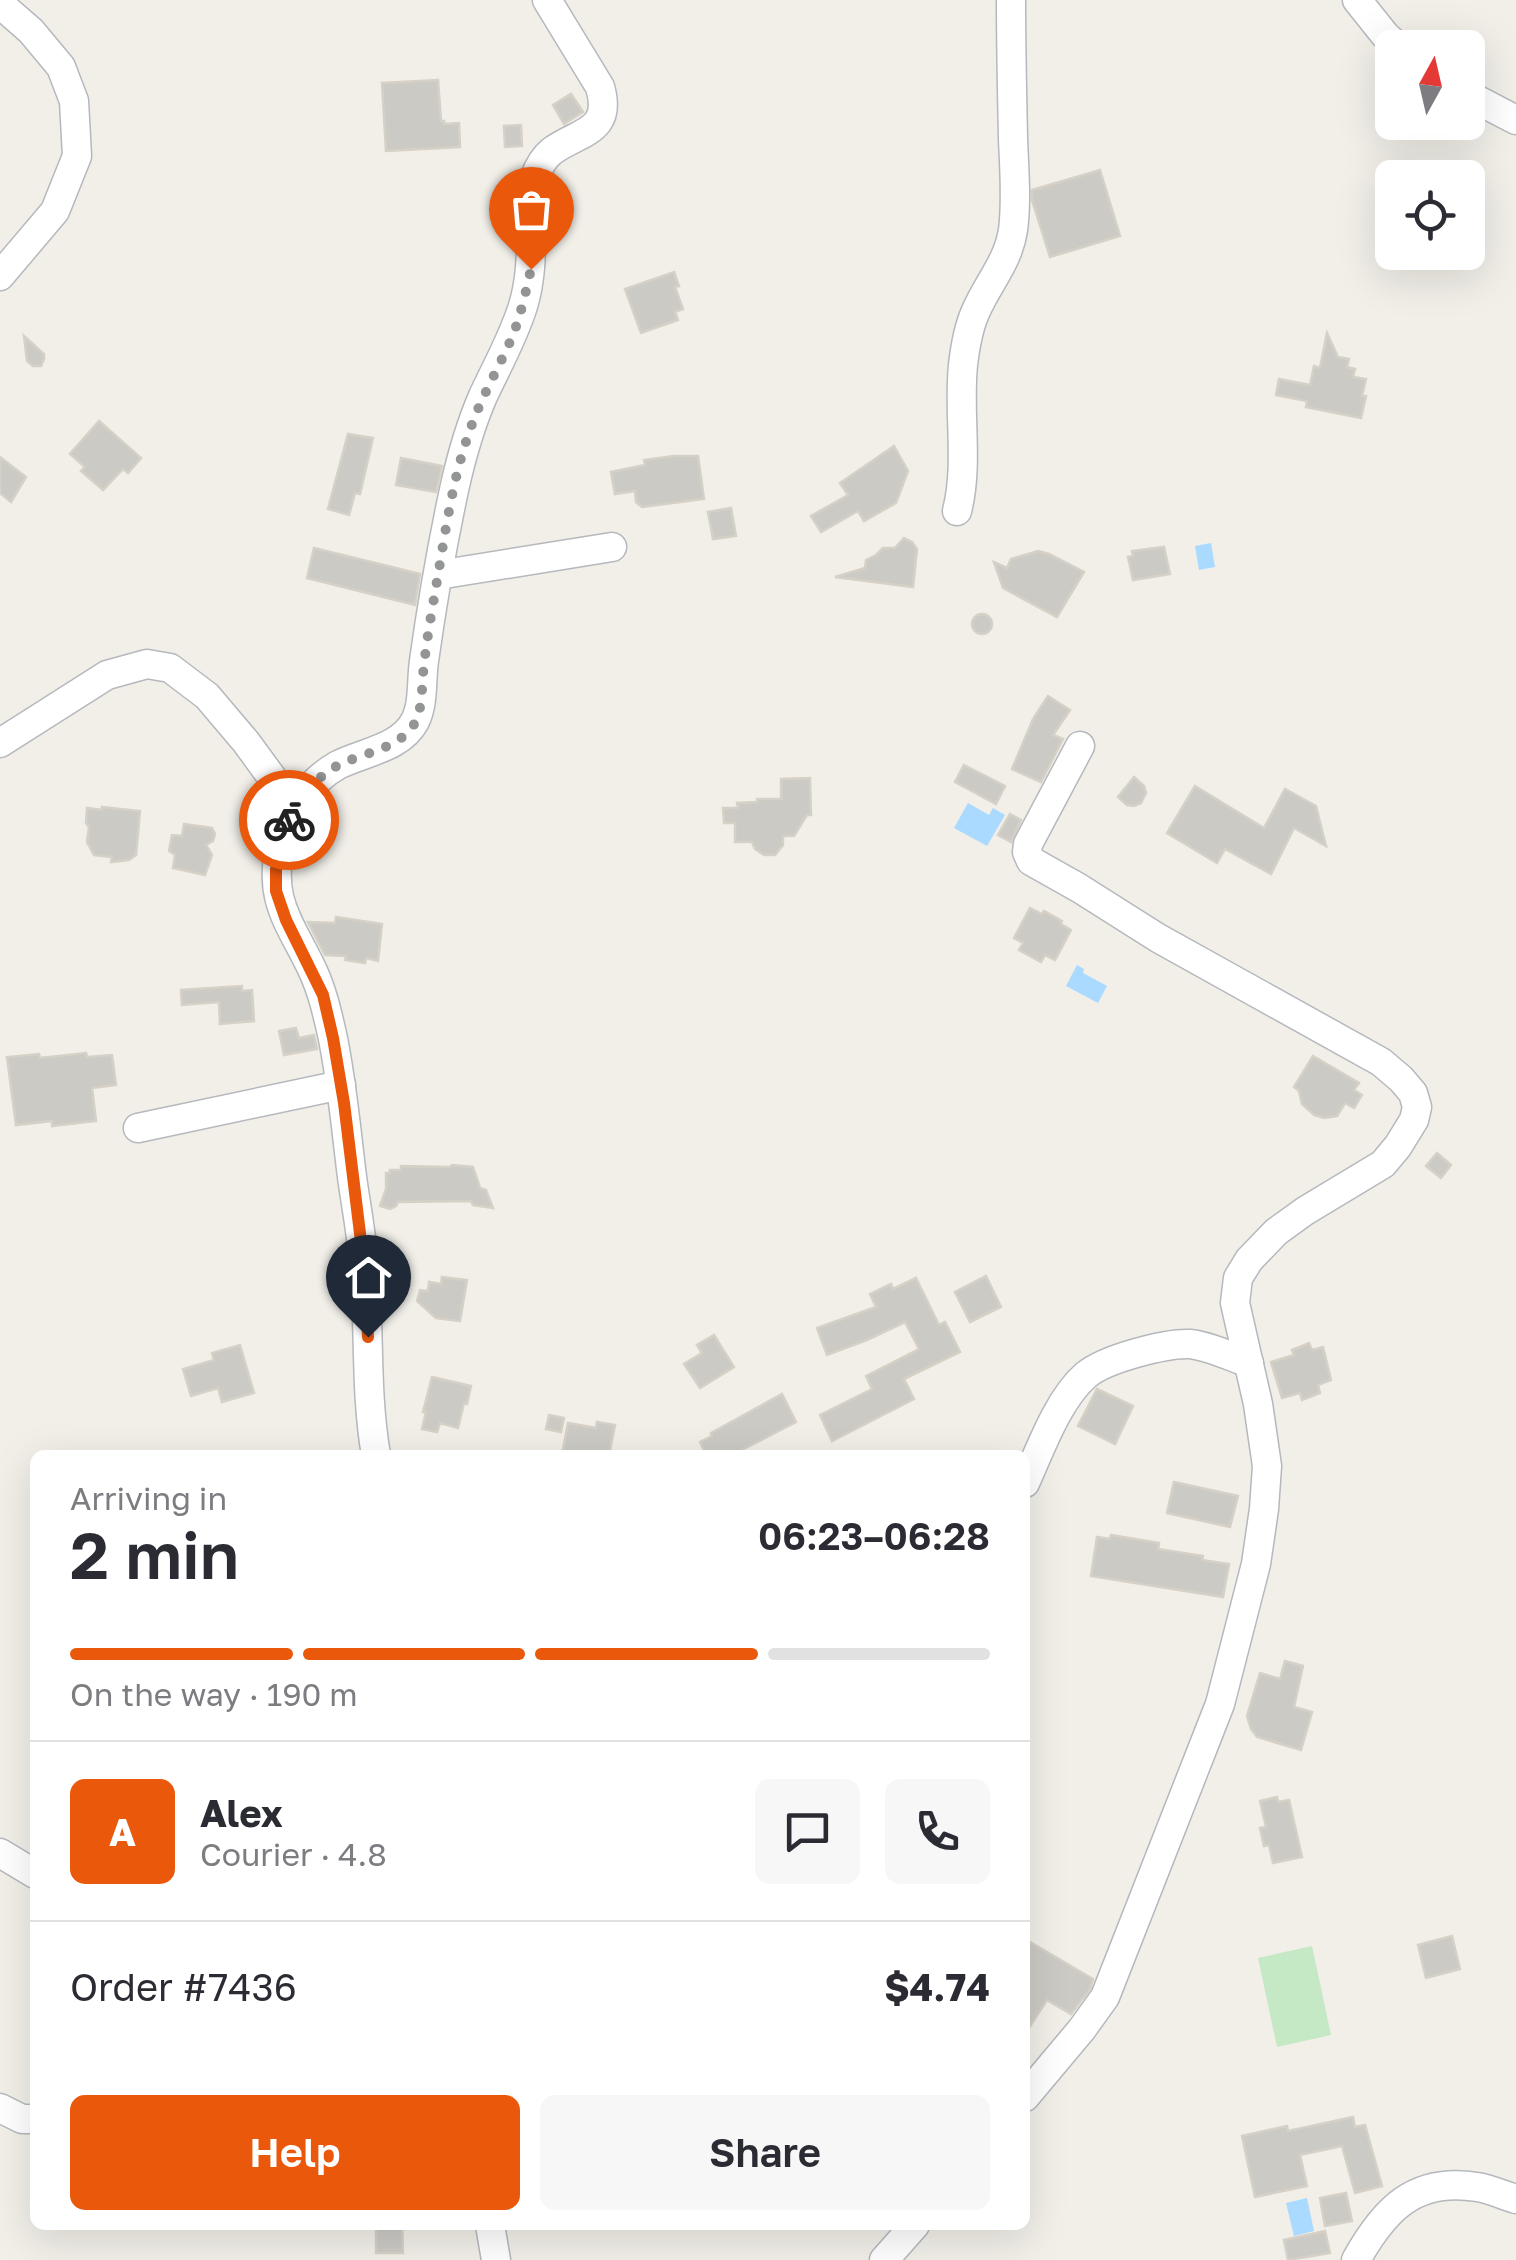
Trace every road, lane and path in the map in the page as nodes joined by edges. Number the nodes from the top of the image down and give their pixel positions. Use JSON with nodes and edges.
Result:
{"nodes":[{"id":1,"x":547,"y":0,"type":"edge"},
{"id":2,"x":1011,"y":0,"type":"edge"},
{"id":3,"x":1357,"y":0,"type":"edge"},
{"id":4,"x":0,"y":4,"type":"edge"},
{"id":5,"x":1382,"y":30,"type":"edge"},
{"id":6,"x":1485,"y":104,"type":"edge"},
{"id":7,"x":1516,"y":120,"type":"edge"},
{"id":8,"x":0,"y":276,"type":"edge"},
{"id":9,"x":957,"y":511,"type":"dead end"},
{"id":10,"x":612,"y":547,"type":"dead end"},
{"id":11,"x":438,"y":574,"type":"junction"},
{"id":12,"x":0,"y":743,"type":"edge"},
{"id":13,"x":1080,"y":746,"type":"dead end"},
{"id":14,"x":295,"y":808,"type":"junction"},
{"id":15,"x":341,"y":1085,"type":"junction"},
{"id":16,"x":138,"y":1128,"type":"dead end"},
{"id":17,"x":1250,"y":1363,"type":"junction"},
{"id":18,"x":375,"y":1450,"type":"edge"},
{"id":19,"x":1030,"y":1472,"type":"edge"},
{"id":20,"x":0,"y":1853,"type":"edge"},
{"id":21,"x":30,"y":1871,"type":"edge"},
{"id":22,"x":1030,"y":2091,"type":"edge"},
{"id":23,"x":0,"y":2108,"type":"edge"},
{"id":24,"x":30,"y":2119,"type":"edge"},
{"id":25,"x":1516,"y":2199,"type":"edge"},
{"id":26,"x":911,"y":2230,"type":"edge"},
{"id":27,"x":884,"y":2260,"type":"edge"},
{"id":28,"x":1356,"y":2260,"type":"edge"}],
"edges":[{"from":1,"to":11,"type":"street"},
{"from":2,"to":9,"type":"street"},
{"from":3,"to":5,"type":"street"},
{"from":4,"to":8,"type":"street"},
{"from":6,"to":7,"type":"street"},
{"from":10,"to":11,"type":"street"},
{"from":11,"to":14,"type":"street"},
{"from":12,"to":14,"type":"street"},
{"from":13,"to":17,"type":"street"},
{"from":14,"to":15,"type":"street"},
{"from":15,"to":16,"type":"street"},
{"from":15,"to":18,"type":"street"},
{"from":17,"to":19,"type":"street"},
{"from":17,"to":22,"type":"street"},
{"from":20,"to":21,"type":"street"},
{"from":23,"to":24,"type":"street"},
{"from":25,"to":28,"type":"street"},
{"from":26,"to":27,"type":"street"}]}
